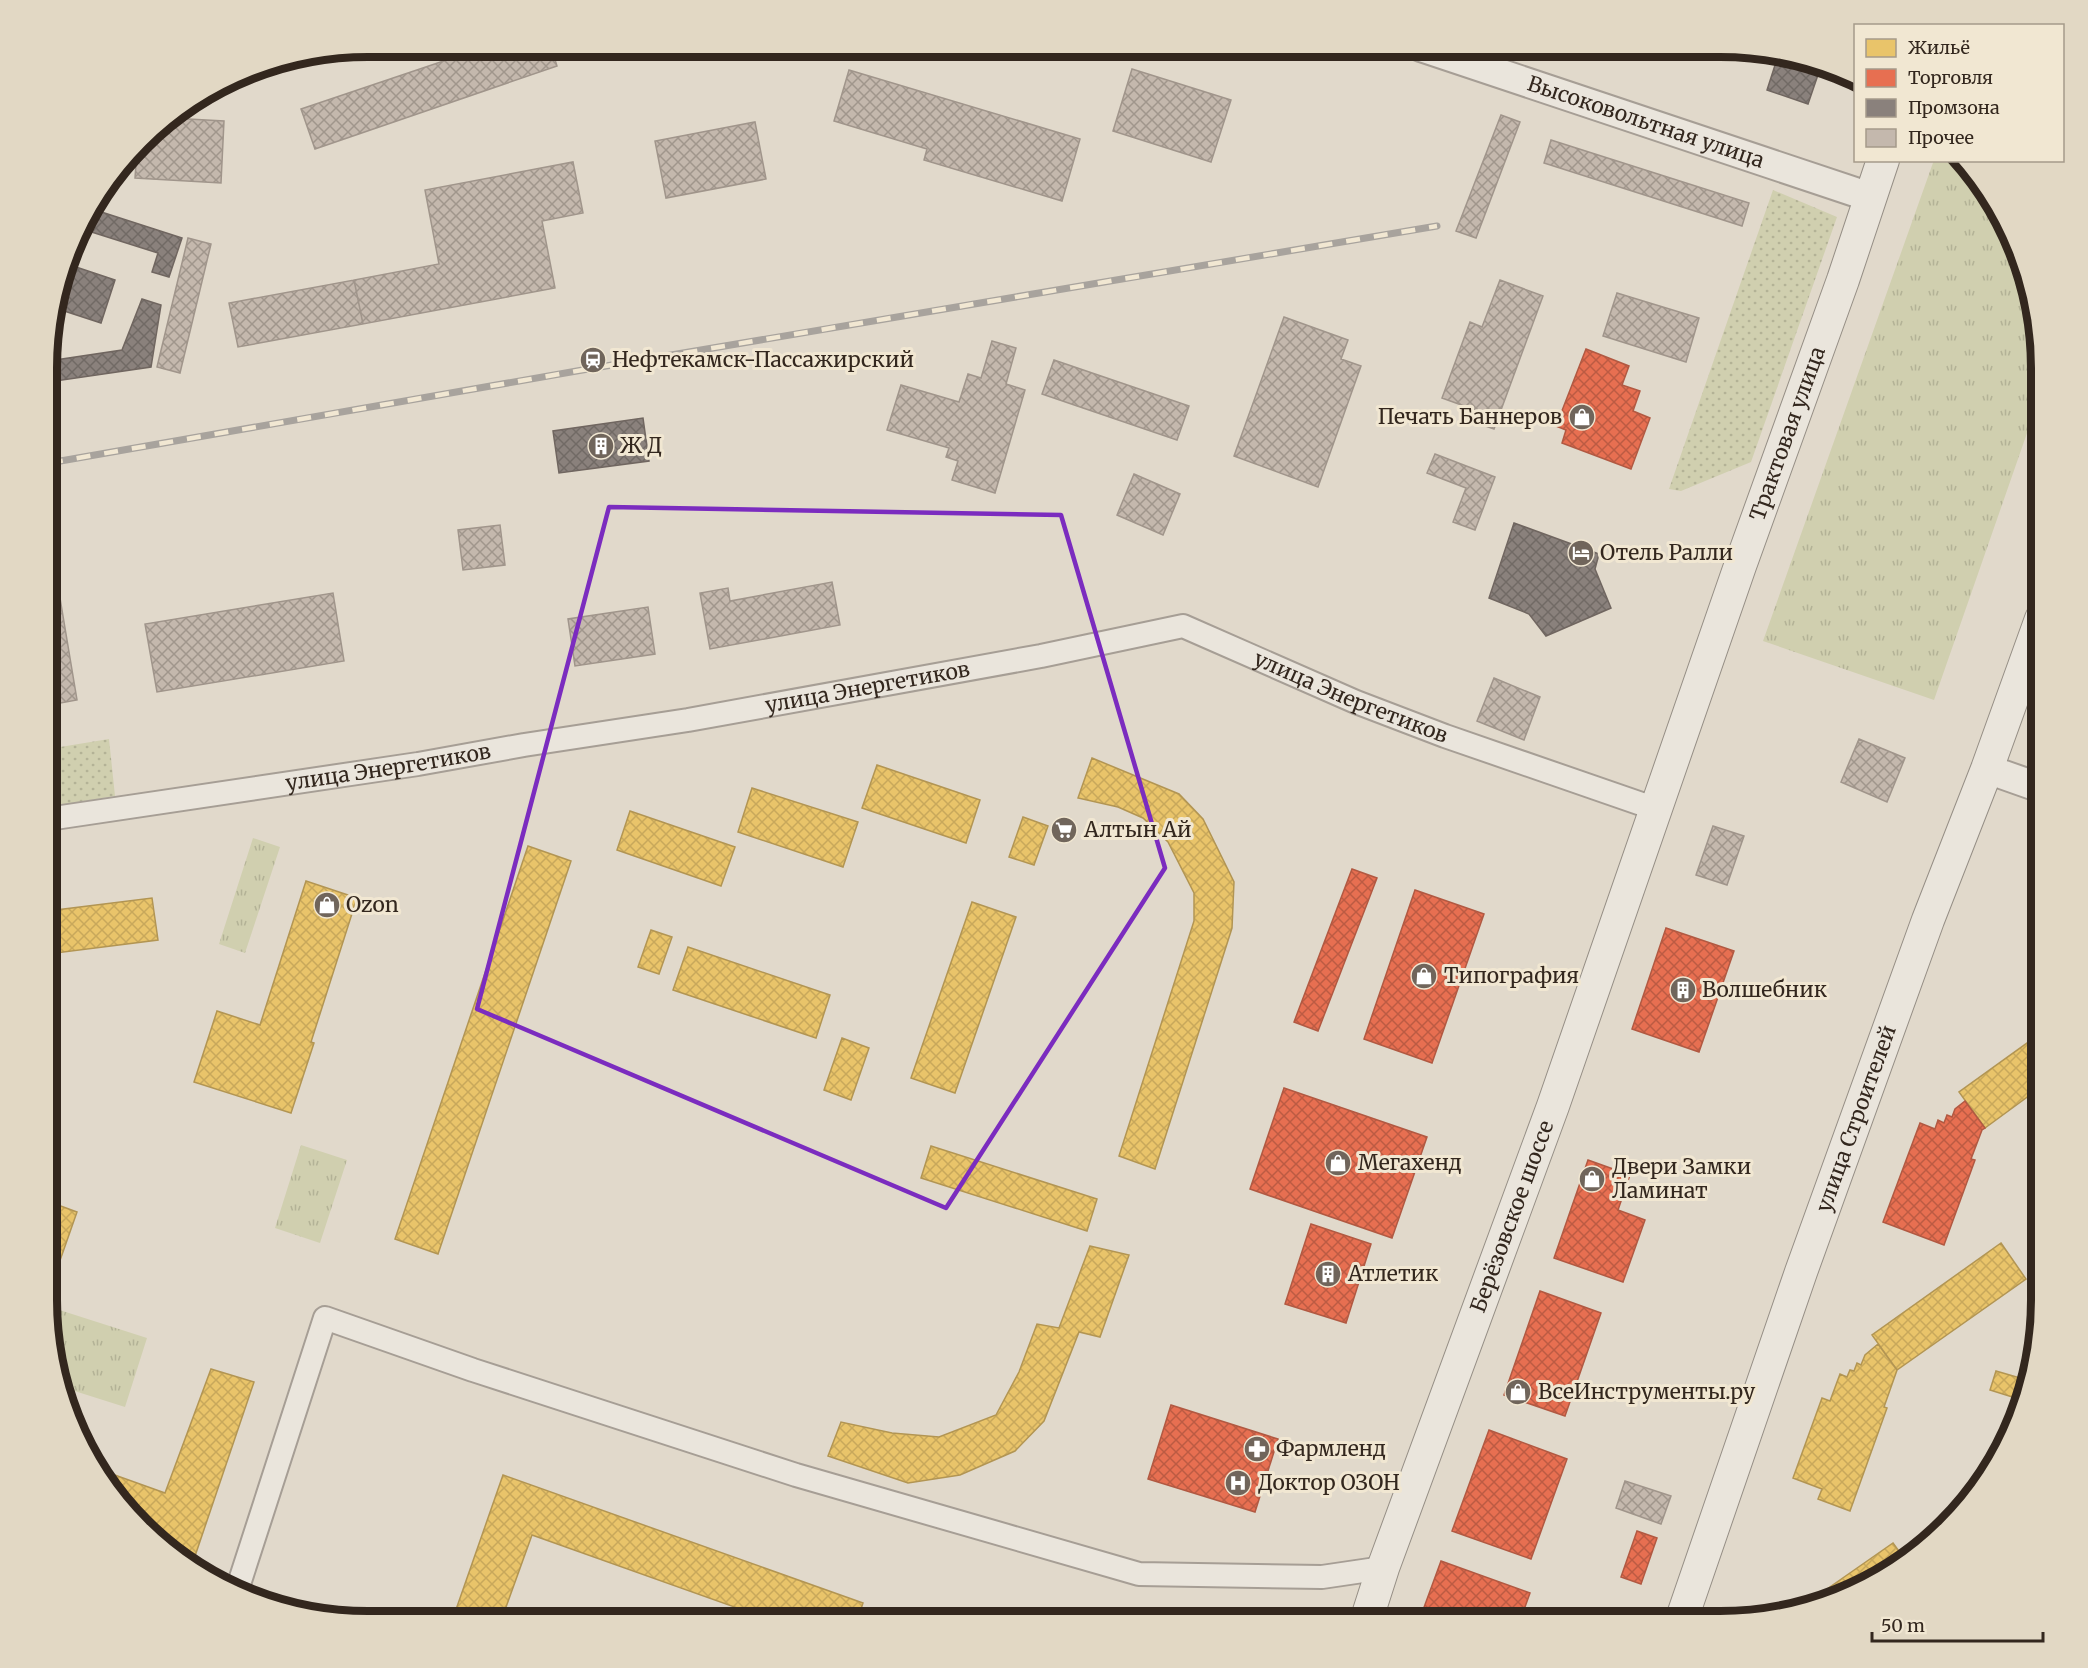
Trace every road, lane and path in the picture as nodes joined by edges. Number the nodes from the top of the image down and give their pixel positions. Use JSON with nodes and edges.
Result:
{"nodes":[{"id":1,"x":1451,"y":57,"type":"edge"},
{"id":2,"x":1882,"y":162,"type":"edge"},
{"id":3,"x":1870,"y":197,"type":"junction"},
{"id":4,"x":2031,"y":647,"type":"edge"},
{"id":5,"x":1987,"y":769,"type":"junction"},
{"id":6,"x":2031,"y":784,"type":"edge"},
{"id":7,"x":1656,"y":809,"type":"junction"},
{"id":8,"x":57,"y":818,"type":"edge"},
{"id":9,"x":1383,"y":1568,"type":"junction"},
{"id":10,"x":239,"y":1583,"type":"edge"},
{"id":11,"x":1369,"y":1611,"type":"edge"},
{"id":12,"x":1686,"y":1611,"type":"edge"}],
"edges":[{"from":1,"to":3,"type":"street","name":"Высоковольтная улица"},
{"from":2,"to":3,"type":"main road","name":"Трактовая улица"},
{"from":3,"to":7,"type":"main road","name":"Трактовая улица"},
{"from":4,"to":5,"type":"main road","name":"улица Строителей"},
{"from":5,"to":6,"type":"street"},
{"from":5,"to":12,"type":"main road","name":"улица Строителей"},
{"from":7,"to":8,"type":"street","name":"улица Энергетиков"},
{"from":7,"to":9,"type":"main road","name":"Берёзовское шоссе"},
{"from":9,"to":10,"type":"street"},
{"from":9,"to":11,"type":"main road","name":"Берёзовское шоссе"}]}
